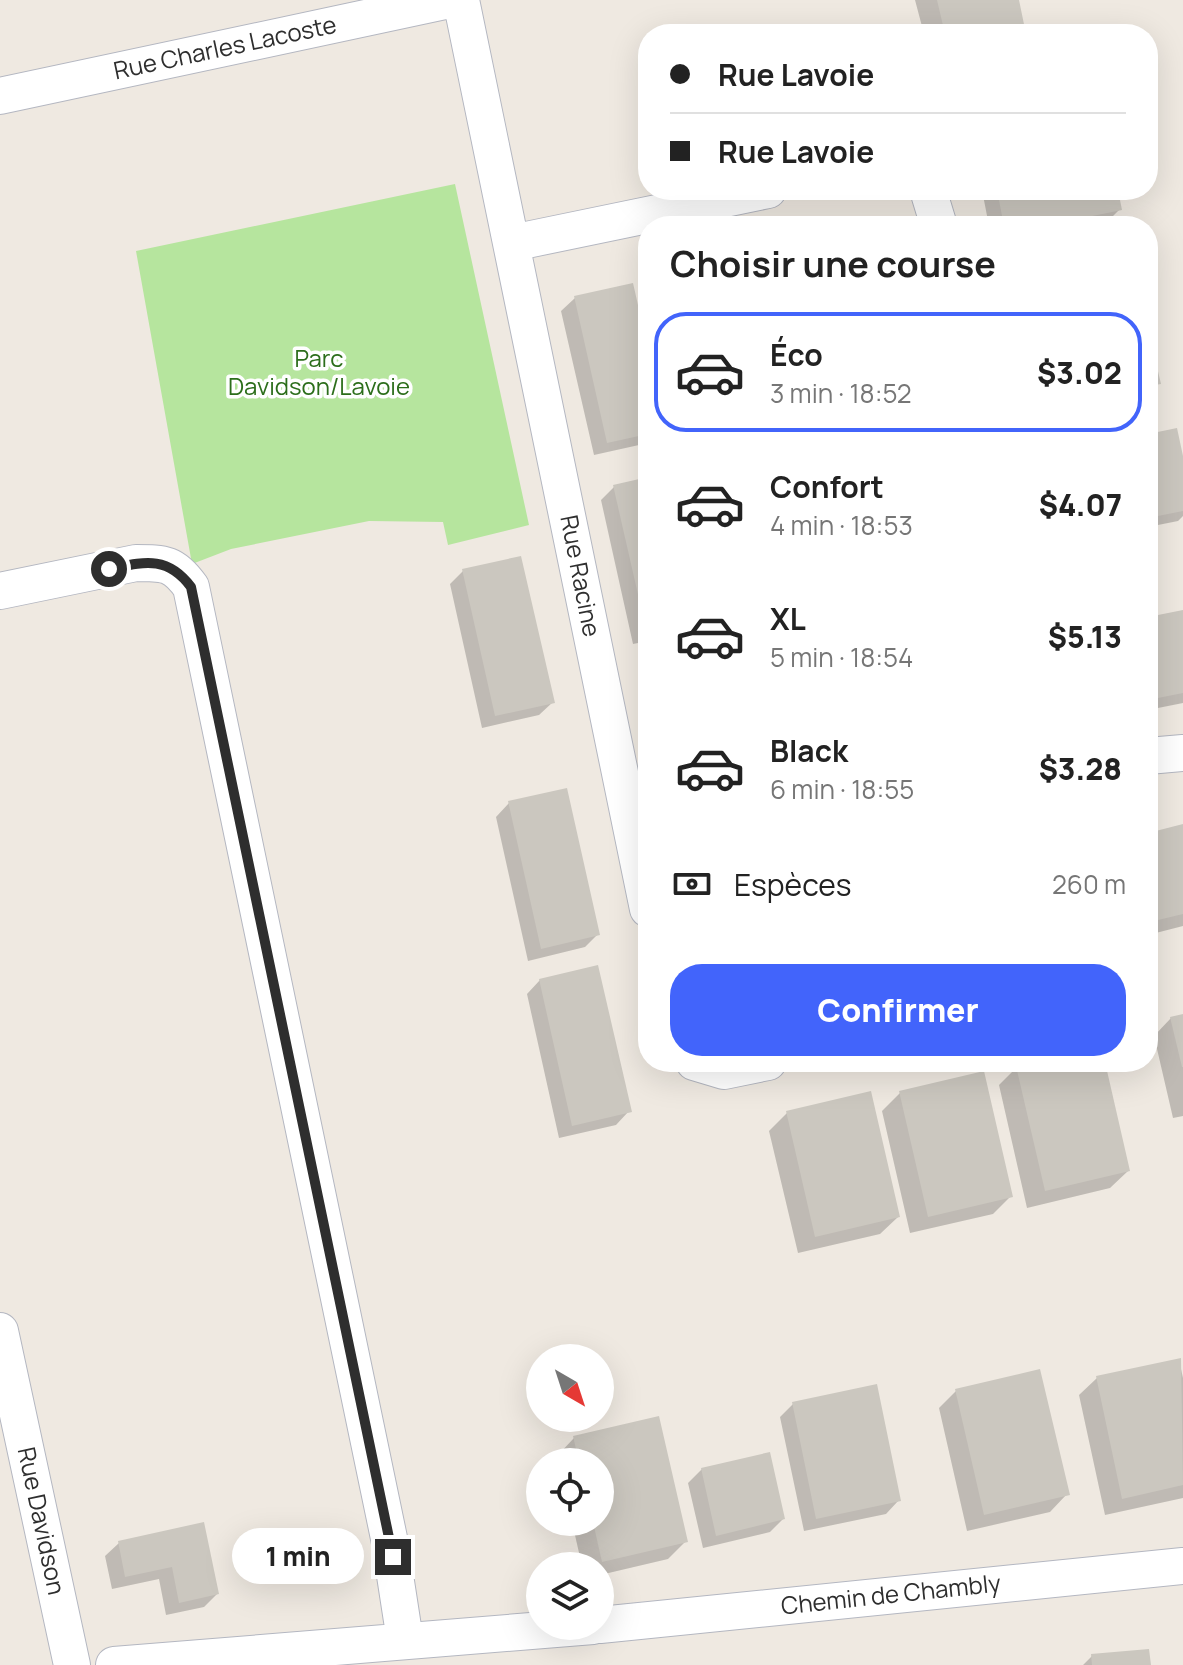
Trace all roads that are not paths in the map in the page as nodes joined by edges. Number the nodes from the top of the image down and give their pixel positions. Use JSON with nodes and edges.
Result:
{"nodes":[{"id":1,"x":450,"y":0,"type":"edge"},
{"id":2,"x":461,"y":0,"type":"edge"},
{"id":3,"x":0,"y":96,"type":"edge"},
{"id":4,"x":720,"y":200,"type":"edge"},
{"id":5,"x":642,"y":216,"type":"edge"},
{"id":6,"x":638,"y":217,"type":"edge"},
{"id":7,"x":512,"y":243,"type":"junction"},
{"id":8,"x":0,"y":591,"type":"edge"},
{"id":9,"x":1183,"y":753,"type":"edge"},
{"id":10,"x":1158,"y":755,"type":"edge"},
{"id":11,"x":638,"y":860,"type":"edge"},
{"id":12,"x":0,"y":1331,"type":"edge"},
{"id":13,"x":1183,"y":1566,"type":"edge"},
{"id":14,"x":614,"y":1624,"type":"edge"},
{"id":15,"x":526,"y":1631,"type":"edge"},
{"id":16,"x":405,"y":1640,"type":"junction"},
{"id":17,"x":72,"y":1665,"type":"edge"},
{"id":18,"x":114,"y":1665,"type":"edge"}],
"edges":[{"from":1,"to":3,"type":"street","name":"Rue Charles Lacoste"},
{"from":2,"to":7,"type":"street","name":"Rue Racine"},
{"from":4,"to":5,"type":"street"},
{"from":6,"to":7,"type":"street"},
{"from":7,"to":11,"type":"street","name":"Rue Racine"},
{"from":8,"to":16,"type":"street"},
{"from":9,"to":10,"type":"street"},
{"from":12,"to":17,"type":"street","name":"Rue Davidson"},
{"from":13,"to":14,"type":"street","name":"Chemin de Chambly"},
{"from":15,"to":16,"type":"street"},
{"from":16,"to":18,"type":"street"}]}
